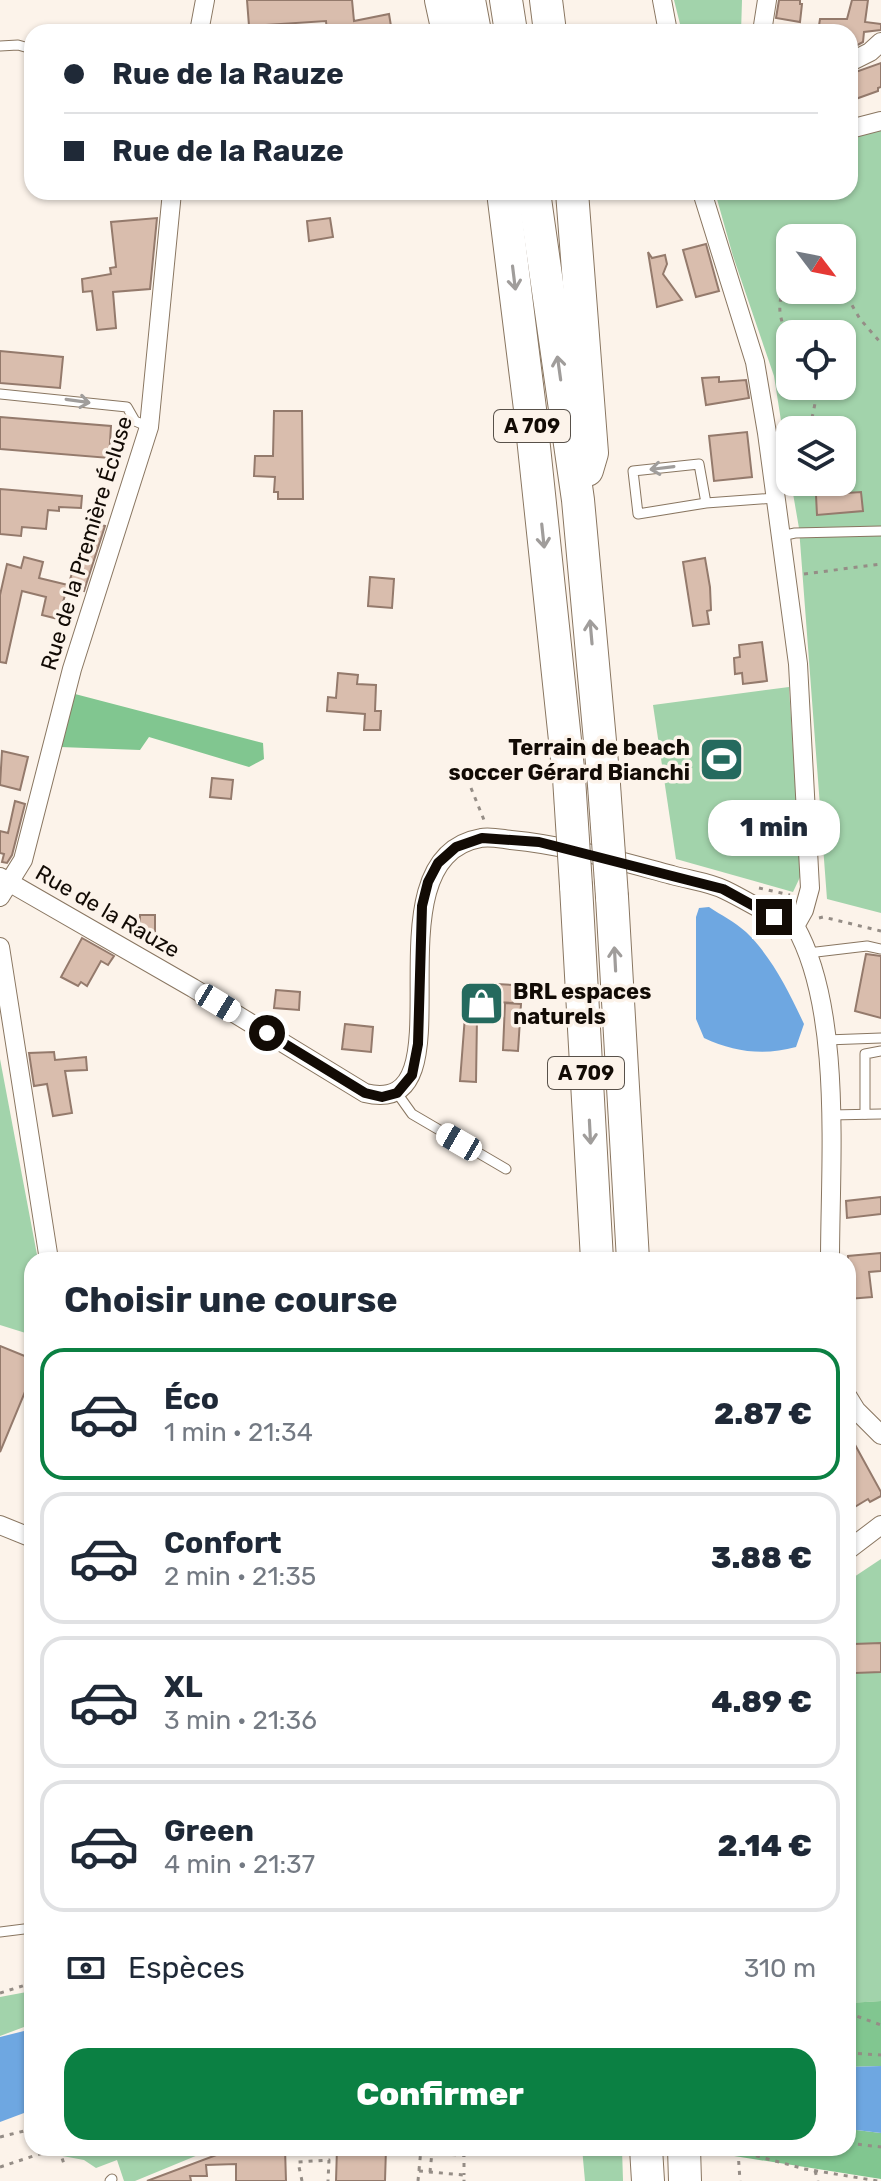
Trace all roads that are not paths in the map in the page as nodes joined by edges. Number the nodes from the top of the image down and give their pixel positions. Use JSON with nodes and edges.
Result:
{"nodes":[{"id":1,"x":205,"y":0,"type":"edge"},
{"id":2,"x":441,"y":0,"type":"edge"},
{"id":3,"x":469,"y":0,"type":"edge"},
{"id":4,"x":506,"y":0,"type":"edge"},
{"id":5,"x":546,"y":0,"type":"edge"},
{"id":6,"x":662,"y":0,"type":"edge"},
{"id":7,"x":767,"y":0,"type":"edge"},
{"id":8,"x":200,"y":24,"type":"edge"},
{"id":9,"x":446,"y":24,"type":"edge"},
{"id":10,"x":474,"y":24,"type":"edge"},
{"id":11,"x":510,"y":24,"type":"edge"},
{"id":12,"x":549,"y":24,"type":"edge"},
{"id":13,"x":666,"y":24,"type":"edge"},
{"id":14,"x":763,"y":24,"type":"edge"},
{"id":15,"x":881,"y":42,"type":"edge"},
{"id":16,"x":0,"y":46,"type":"edge"},
{"id":17,"x":24,"y":47,"type":"edge"},
{"id":18,"x":858,"y":57,"type":"edge"},
{"id":19,"x":881,"y":121,"type":"edge"},
{"id":20,"x":858,"y":127,"type":"edge"},
{"id":21,"x":171,"y":200,"type":"edge"},
{"id":22,"x":511,"y":200,"type":"edge"},
{"id":23,"x":511,"y":200,"type":"edge"},
{"id":24,"x":573,"y":200,"type":"edge"},
{"id":25,"x":704,"y":200,"type":"edge"},
{"id":26,"x":0,"y":394,"type":"edge"},
{"id":27,"x":149,"y":427,"type":"junction"},
{"id":28,"x":775,"y":498,"type":"junction"},
{"id":29,"x":578,"y":500,"type":"junction"},
{"id":30,"x":706,"y":503,"type":"junction"},
{"id":31,"x":881,"y":531,"type":"edge"},
{"id":32,"x":780,"y":536,"type":"junction"},
{"id":33,"x":3,"y":885,"type":"edge"},
{"id":34,"x":795,"y":926,"type":"junction"},
{"id":35,"x":0,"y":947,"type":"edge"},
{"id":36,"x":881,"y":949,"type":"edge"},
{"id":37,"x":808,"y":953,"type":"junction"},
{"id":38,"x":881,"y":1038,"type":"edge"},
{"id":39,"x":826,"y":1040,"type":"junction"},
{"id":40,"x":881,"y":1051,"type":"edge"},
{"id":41,"x":397,"y":1093,"type":"junction"},
{"id":42,"x":865,"y":1114,"type":"junction"},
{"id":43,"x":881,"y":1114,"type":"edge"},
{"id":44,"x":830,"y":1115,"type":"junction"},
{"id":45,"x":506,"y":1169,"type":"dead end"},
{"id":46,"x":48,"y":1252,"type":"edge"},
{"id":47,"x":597,"y":1252,"type":"edge"},
{"id":48,"x":633,"y":1252,"type":"edge"},
{"id":49,"x":830,"y":1252,"type":"edge"},
{"id":50,"x":856,"y":1410,"type":"edge"},
{"id":51,"x":881,"y":1435,"type":"edge"},
{"id":52,"x":0,"y":1525,"type":"edge"},
{"id":53,"x":881,"y":1525,"type":"edge"},
{"id":54,"x":24,"y":1535,"type":"edge"},
{"id":55,"x":856,"y":1544,"type":"edge"},
{"id":56,"x":24,"y":1929,"type":"edge"},
{"id":57,"x":0,"y":1932,"type":"edge"}],
"edges":[{"from":1,"to":8,"type":"street"},
{"from":2,"to":9,"type":"highway"},
{"from":3,"to":10,"type":"highway"},
{"from":4,"to":11,"type":"highway"},
{"from":5,"to":12,"type":"highway"},
{"from":6,"to":13,"type":"street"},
{"from":7,"to":14,"type":"street"},
{"from":15,"to":18,"type":"street"},
{"from":16,"to":17,"type":"lane"},
{"from":19,"to":20,"type":"street"},
{"from":21,"to":27,"type":"street","name":"Rue de la Première Écluse"},
{"from":29,"to":22,"type":"highway","number":"A 709","one_way":true},
{"from":23,"to":47,"type":"highway","number":"A 709","one_way":true,"bridge":true},
{"from":24,"to":29,"type":"highway"},
{"from":25,"to":28,"type":"street"},
{"from":26,"to":27,"type":"lane","one_way":true},
{"from":27,"to":33,"type":"street","name":"Rue de la Première Écluse"},
{"from":28,"to":30,"type":"lane"},
{"from":28,"to":32,"type":"street"},
{"from":48,"to":29,"type":"highway","number":"A 709","one_way":true,"bridge":true},
{"from":30,"to":30,"type":"lane","one_way":true},
{"from":31,"to":32,"type":"lane"},
{"from":32,"to":34,"type":"street"},
{"from":33,"to":41,"type":"street","name":"Rue de la Rauze"},
{"from":34,"to":37,"type":"street"},
{"from":34,"to":41,"type":"street"},
{"from":35,"to":46,"type":"street"},
{"from":36,"to":37,"type":"lane"},
{"from":37,"to":39,"type":"street"},
{"from":38,"to":39,"type":"lane"},
{"from":39,"to":44,"type":"street"},
{"from":40,"to":42,"type":"lane"},
{"from":41,"to":45,"type":"lane"},
{"from":42,"to":43,"type":"lane"},
{"from":42,"to":44,"type":"lane"},
{"from":44,"to":49,"type":"street"},
{"from":50,"to":51,"type":"street"},
{"from":52,"to":54,"type":"street"},
{"from":53,"to":55,"type":"street"},
{"from":56,"to":57,"type":"lane"}]}
